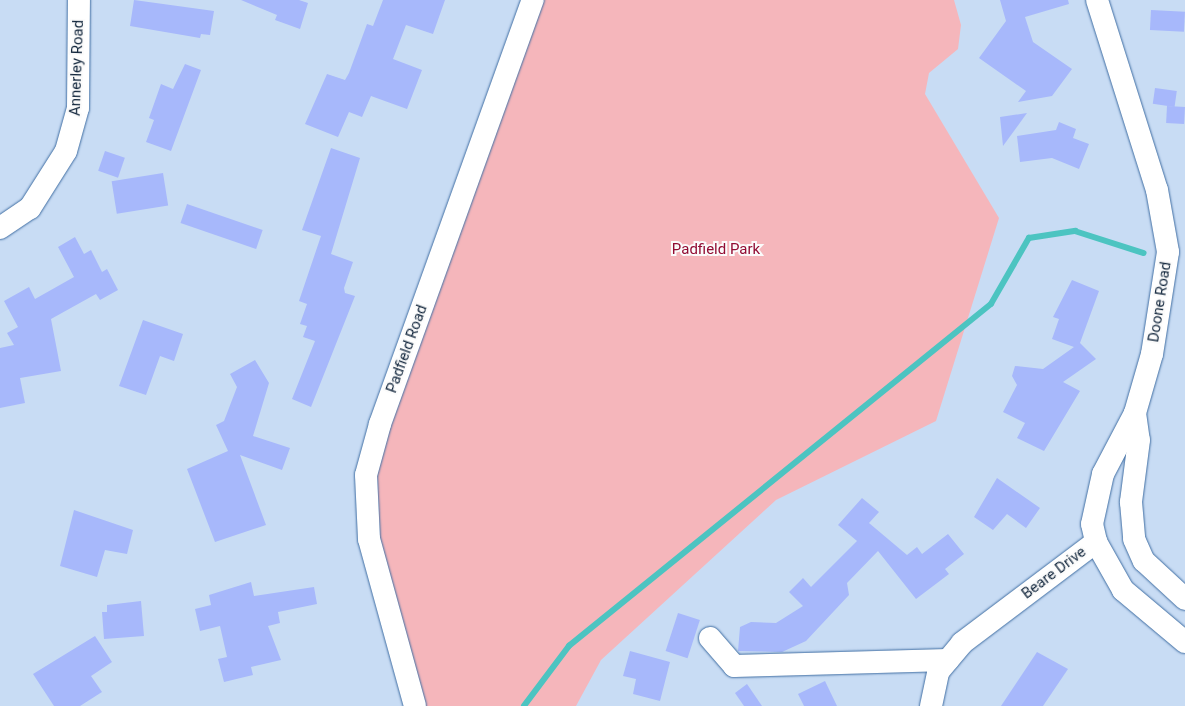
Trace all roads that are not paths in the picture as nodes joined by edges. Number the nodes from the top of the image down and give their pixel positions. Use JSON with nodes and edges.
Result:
{"nodes":[{"id":1,"x":79,"y":0,"type":"edge"},
{"id":2,"x":533,"y":0,"type":"edge"},
{"id":3,"x":1097,"y":0,"type":"edge"},
{"id":4,"x":0,"y":228,"type":"edge"},
{"id":5,"x":1135,"y":413,"type":"junction"},
{"id":6,"x":1096,"y":542,"type":"junction"},
{"id":7,"x":1185,"y":599,"type":"edge"},
{"id":8,"x":710,"y":638,"type":"dead end"},
{"id":9,"x":1185,"y":642,"type":"edge"},
{"id":10,"x":948,"y":660,"type":"junction"},
{"id":11,"x":416,"y":706,"type":"edge"},
{"id":12,"x":931,"y":706,"type":"edge"}],
"edges":[{"from":1,"to":4,"type":"street","name":"Annerley Road"},
{"from":2,"to":11,"type":"street","name":"Padfield Road"},
{"from":3,"to":5,"type":"street","name":"Doone Road"},
{"from":5,"to":6,"type":"street","name":"Doone Road"},
{"from":5,"to":7,"type":"street"},
{"from":6,"to":9,"type":"street","name":"Beare Drive"},
{"from":6,"to":10,"type":"street","name":"Beare Drive"},
{"from":8,"to":10,"type":"street"},
{"from":10,"to":12,"type":"street","name":"Beare Drive"}]}
